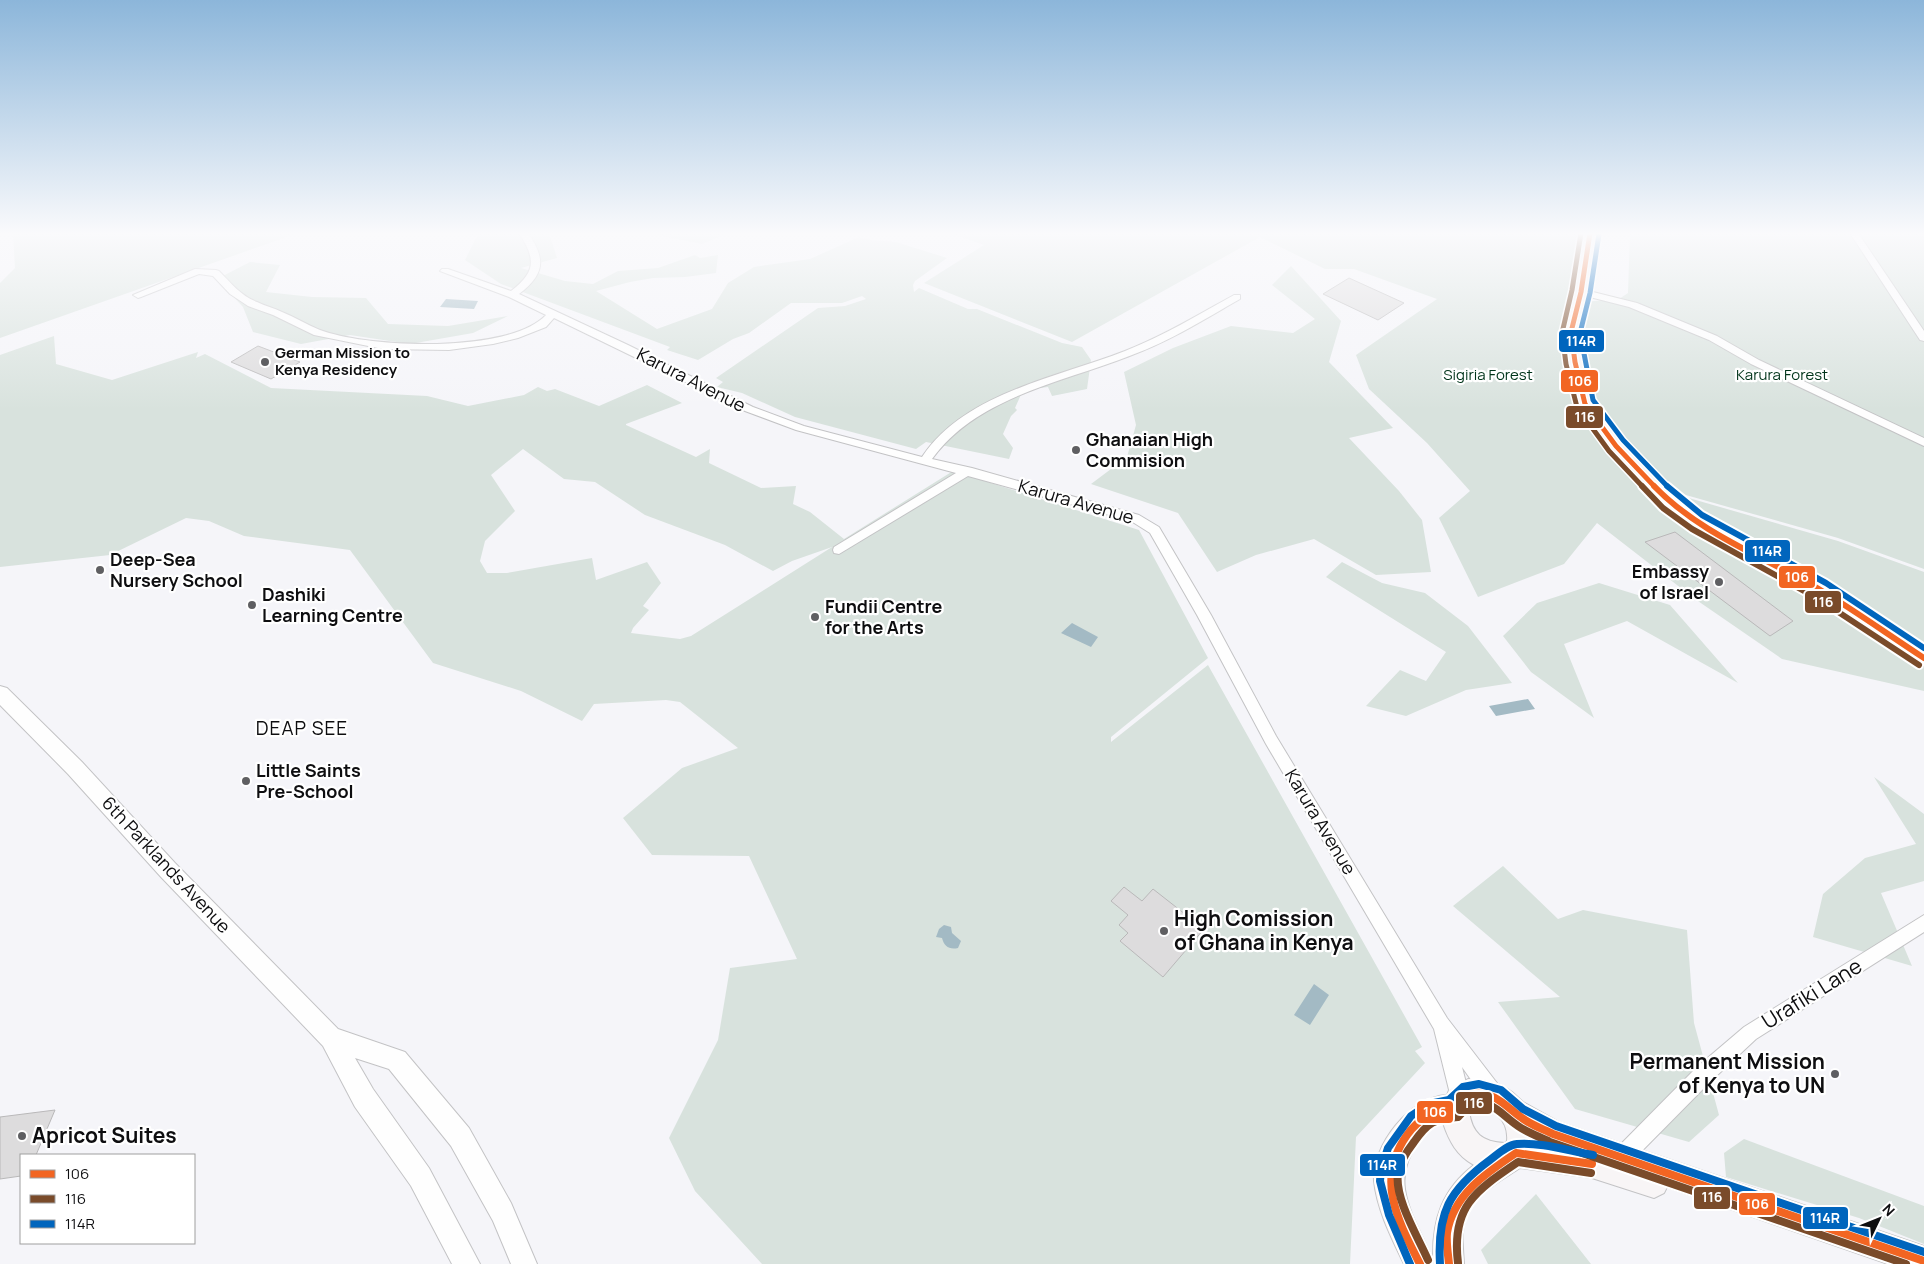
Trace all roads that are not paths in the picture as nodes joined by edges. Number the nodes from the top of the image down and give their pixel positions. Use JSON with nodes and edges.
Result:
{"nodes":[{"id":1,"x":146,"y":292,"type":"edge"},
{"id":2,"x":233,"y":292,"type":"edge"},
{"id":3,"x":502,"y":292,"type":"edge"},
{"id":4,"x":519,"y":292,"type":"edge"},
{"id":5,"x":1581,"y":292,"type":"joint"},
{"id":6,"x":1893,"y":292,"type":"edge"},
{"id":7,"x":138,"y":295,"type":"dead end"},
{"id":8,"x":516,"y":297,"type":"junction"},
{"id":9,"x":1237,"y":297,"type":"dead end"},
{"id":10,"x":553,"y":313,"type":"junction"},
{"id":11,"x":1924,"y":338,"type":"edge"},
{"id":12,"x":1924,"y":442,"type":"edge"},
{"id":13,"x":925,"y":462,"type":"junction"},
{"id":14,"x":968,"y":472,"type":"junction"},
{"id":15,"x":839,"y":550,"type":"dead end"},
{"id":16,"x":1924,"y":658,"type":"edge"},
{"id":17,"x":0,"y":693,"type":"edge"},
{"id":18,"x":1924,"y":923,"type":"edge"},
{"id":19,"x":1441,"y":1024,"type":"junction"},
{"id":20,"x":331,"y":1038,"type":"junction"},
{"id":21,"x":1457,"y":1104,"type":"junction"},
{"id":22,"x":1504,"y":1105,"type":"junction"},
{"id":23,"x":1512,"y":1155,"type":"junction"},
{"id":24,"x":1621,"y":1158,"type":"junction"},
{"id":25,"x":1924,"y":1261,"type":"edge"},
{"id":26,"x":467,"y":1264,"type":"edge"},
{"id":27,"x":524,"y":1264,"type":"edge"},
{"id":28,"x":1420,"y":1264,"type":"edge"},
{"id":29,"x":1449,"y":1264,"type":"edge"},
{"id":30,"x":1895,"y":1264,"type":"edge"}],
"edges":[{"from":1,"to":7,"type":"street"},
{"from":2,"to":10,"type":"street"},
{"from":3,"to":8,"type":"street","name":"Karura Avenue"},
{"from":4,"to":8,"type":"street"},
{"from":5,"to":12,"type":"street"},
{"from":5,"to":16,"type":"main road"},
{"from":6,"to":11,"type":"street"},
{"from":8,"to":10,"type":"street","name":"Karura Avenue"},
{"from":9,"to":13,"type":"street"},
{"from":10,"to":13,"type":"street","name":"Karura Avenue"},
{"from":13,"to":14,"type":"street","name":"Karura Avenue"},
{"from":14,"to":15,"type":"street"},
{"from":14,"to":19,"type":"street","name":"Karura Avenue"},
{"from":17,"to":20,"type":"street","name":"6th Parklands Avenue"},
{"from":18,"to":24,"type":"street","name":"Urafiki Lane"},
{"from":19,"to":21,"type":"street","name":"Karura Avenue"},
{"from":19,"to":22,"type":"street","name":"Karura Avenue"},
{"from":20,"to":26,"type":"street","name":"6th Parklands Avenue"},
{"from":20,"to":27,"type":"street","name":"6th Parklands Avenue"},
{"from":21,"to":22,"type":"main road"},
{"from":21,"to":23,"type":"main road"},
{"from":21,"to":28,"type":"main road"},
{"from":22,"to":23,"type":"main road"},
{"from":22,"to":24,"type":"main road"},
{"from":23,"to":29,"type":"main road"},
{"from":23,"to":30,"type":"main road"},
{"from":24,"to":25,"type":"main road"}]}
